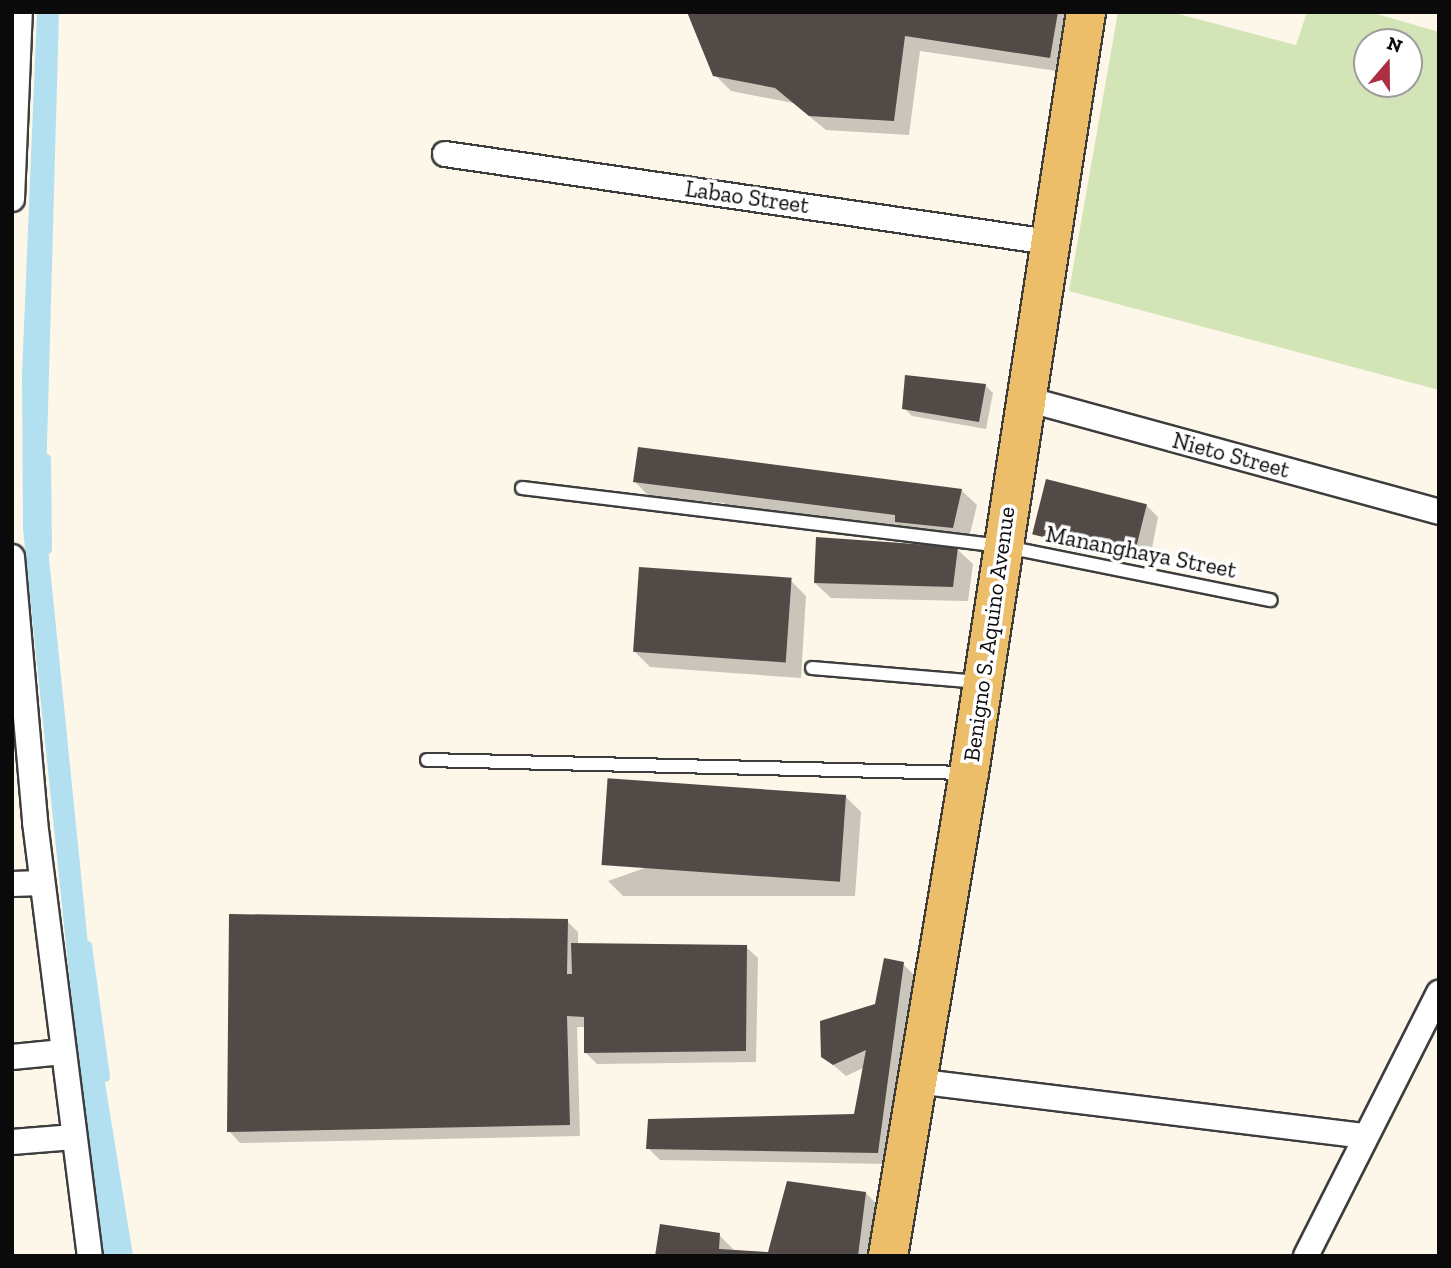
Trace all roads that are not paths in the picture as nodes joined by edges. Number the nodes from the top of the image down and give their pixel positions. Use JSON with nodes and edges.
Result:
{"nodes":[{"id":1,"x":20,"y":12,"type":"edge"},
{"id":2,"x":1086,"y":12,"type":"edge"},
{"id":3,"x":15,"y":38,"type":"edge"},
{"id":4,"x":445,"y":154,"type":"dead end"},
{"id":5,"x":12,"y":199,"type":"edge"},
{"id":6,"x":1049,"y":242,"type":"junction"},
{"id":7,"x":1023,"y":398,"type":"junction"},
{"id":8,"x":522,"y":488,"type":"dead end"},
{"id":9,"x":1439,"y":512,"type":"edge"},
{"id":10,"x":1002,"y":546,"type":"junction"},
{"id":11,"x":12,"y":557,"type":"edge"},
{"id":12,"x":1271,"y":600,"type":"dead end"},
{"id":13,"x":15,"y":649,"type":"edge"},
{"id":14,"x":812,"y":668,"type":"dead end"},
{"id":15,"x":982,"y":682,"type":"junction"},
{"id":16,"x":427,"y":760,"type":"dead end"},
{"id":17,"x":969,"y":773,"type":"junction"},
{"id":18,"x":42,"y":883,"type":"junction"},
{"id":19,"x":12,"y":884,"type":"edge"},
{"id":20,"x":1439,"y":993,"type":"edge"},
{"id":21,"x":63,"y":1052,"type":"junction"},
{"id":22,"x":12,"y":1057,"type":"edge"},
{"id":23,"x":916,"y":1081,"type":"junction"},
{"id":24,"x":74,"y":1136,"type":"junction"},
{"id":25,"x":1366,"y":1136,"type":"junction"},
{"id":26,"x":12,"y":1142,"type":"edge"},
{"id":27,"x":90,"y":1256,"type":"edge"},
{"id":28,"x":888,"y":1256,"type":"edge"},
{"id":29,"x":1306,"y":1256,"type":"edge"}],
"edges":[{"from":1,"to":3,"type":"street"},
{"from":2,"to":6,"type":"main road","name":"Benigno S. Aquino Avenue"},
{"from":3,"to":5,"type":"street"},
{"from":4,"to":6,"type":"street","name":"Labao Street"},
{"from":6,"to":7,"type":"main road","name":"Benigno S. Aquino Avenue"},
{"from":7,"to":9,"type":"street","name":"Nieto Street"},
{"from":7,"to":10,"type":"main road","name":"Benigno S. Aquino Avenue"},
{"from":8,"to":10,"type":"lane","name":"Mananghaya Street"},
{"from":10,"to":12,"type":"lane","name":"Mananghaya Street"},
{"from":10,"to":15,"type":"main road","name":"Benigno S. Aquino Avenue"},
{"from":11,"to":13,"type":"street"},
{"from":13,"to":18,"type":"street"},
{"from":14,"to":15,"type":"lane"},
{"from":15,"to":17,"type":"main road","name":"Benigno S. Aquino Avenue"},
{"from":16,"to":17,"type":"lane"},
{"from":17,"to":23,"type":"main road","name":"Benigno S. Aquino Avenue"},
{"from":18,"to":19,"type":"street"},
{"from":18,"to":21,"type":"street"},
{"from":20,"to":25,"type":"street"},
{"from":21,"to":22,"type":"street"},
{"from":21,"to":24,"type":"street"},
{"from":23,"to":25,"type":"street"},
{"from":23,"to":28,"type":"main road","name":"Benigno S. Aquino Avenue"},
{"from":24,"to":26,"type":"street"},
{"from":24,"to":27,"type":"street"},
{"from":25,"to":29,"type":"street"}]}
